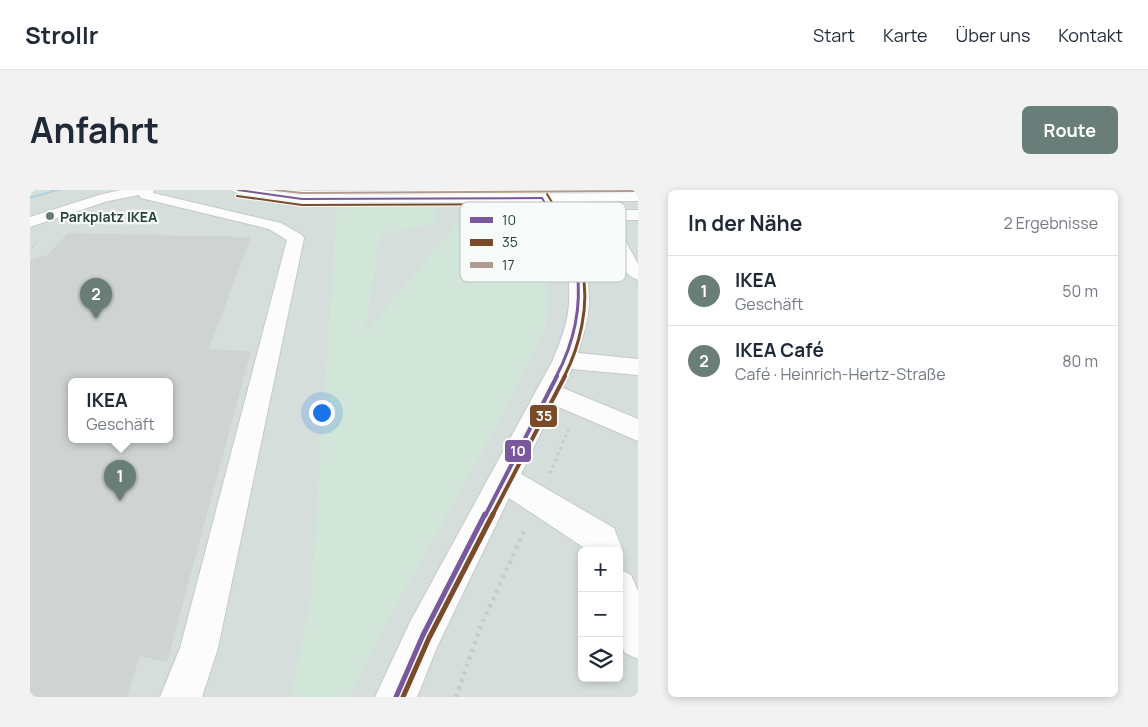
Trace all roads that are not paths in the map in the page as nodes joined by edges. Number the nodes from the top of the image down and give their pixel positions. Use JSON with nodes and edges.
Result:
{"nodes":[{"id":1,"x":90,"y":190,"type":"edge"},
{"id":2,"x":141,"y":190,"type":"edge"},
{"id":3,"x":147,"y":190,"type":"edge"},
{"id":4,"x":238,"y":190,"type":"edge"},
{"id":5,"x":638,"y":197,"type":"edge"},
{"id":6,"x":542,"y":198,"type":"junction"},
{"id":7,"x":545,"y":202,"type":"edge"},
{"id":8,"x":30,"y":207,"type":"edge"},
{"id":9,"x":30,"y":222,"type":"edge"},
{"id":10,"x":626,"y":260,"type":"edge"},
{"id":11,"x":638,"y":274,"type":"edge"},
{"id":12,"x":579,"y":282,"type":"edge"},
{"id":13,"x":565,"y":360,"type":"junction"},
{"id":14,"x":638,"y":367,"type":"edge"},
{"id":15,"x":547,"y":392,"type":"junction"},
{"id":16,"x":638,"y":430,"type":"edge"},
{"id":17,"x":503,"y":478,"type":"junction"},
{"id":18,"x":605,"y":547,"type":"edge"},
{"id":19,"x":621,"y":592,"type":"edge"},
{"id":20,"x":638,"y":640,"type":"edge"},
{"id":21,"x":181,"y":697,"type":"edge"},
{"id":22,"x":396,"y":697,"type":"edge"}],
"edges":[{"from":1,"to":8,"type":"street"},
{"from":2,"to":9,"type":"street"},
{"from":3,"to":21,"type":"street"},
{"from":4,"to":6,"type":"street"},
{"from":5,"to":6,"type":"street"},
{"from":6,"to":7,"type":"street"},
{"from":10,"to":11,"type":"street"},
{"from":12,"to":13,"type":"street"},
{"from":13,"to":14,"type":"street"},
{"from":13,"to":15,"type":"street"},
{"from":15,"to":16,"type":"street"},
{"from":15,"to":17,"type":"street"},
{"from":17,"to":18,"type":"street"},
{"from":17,"to":22,"type":"street"},
{"from":19,"to":20,"type":"street"}]}
